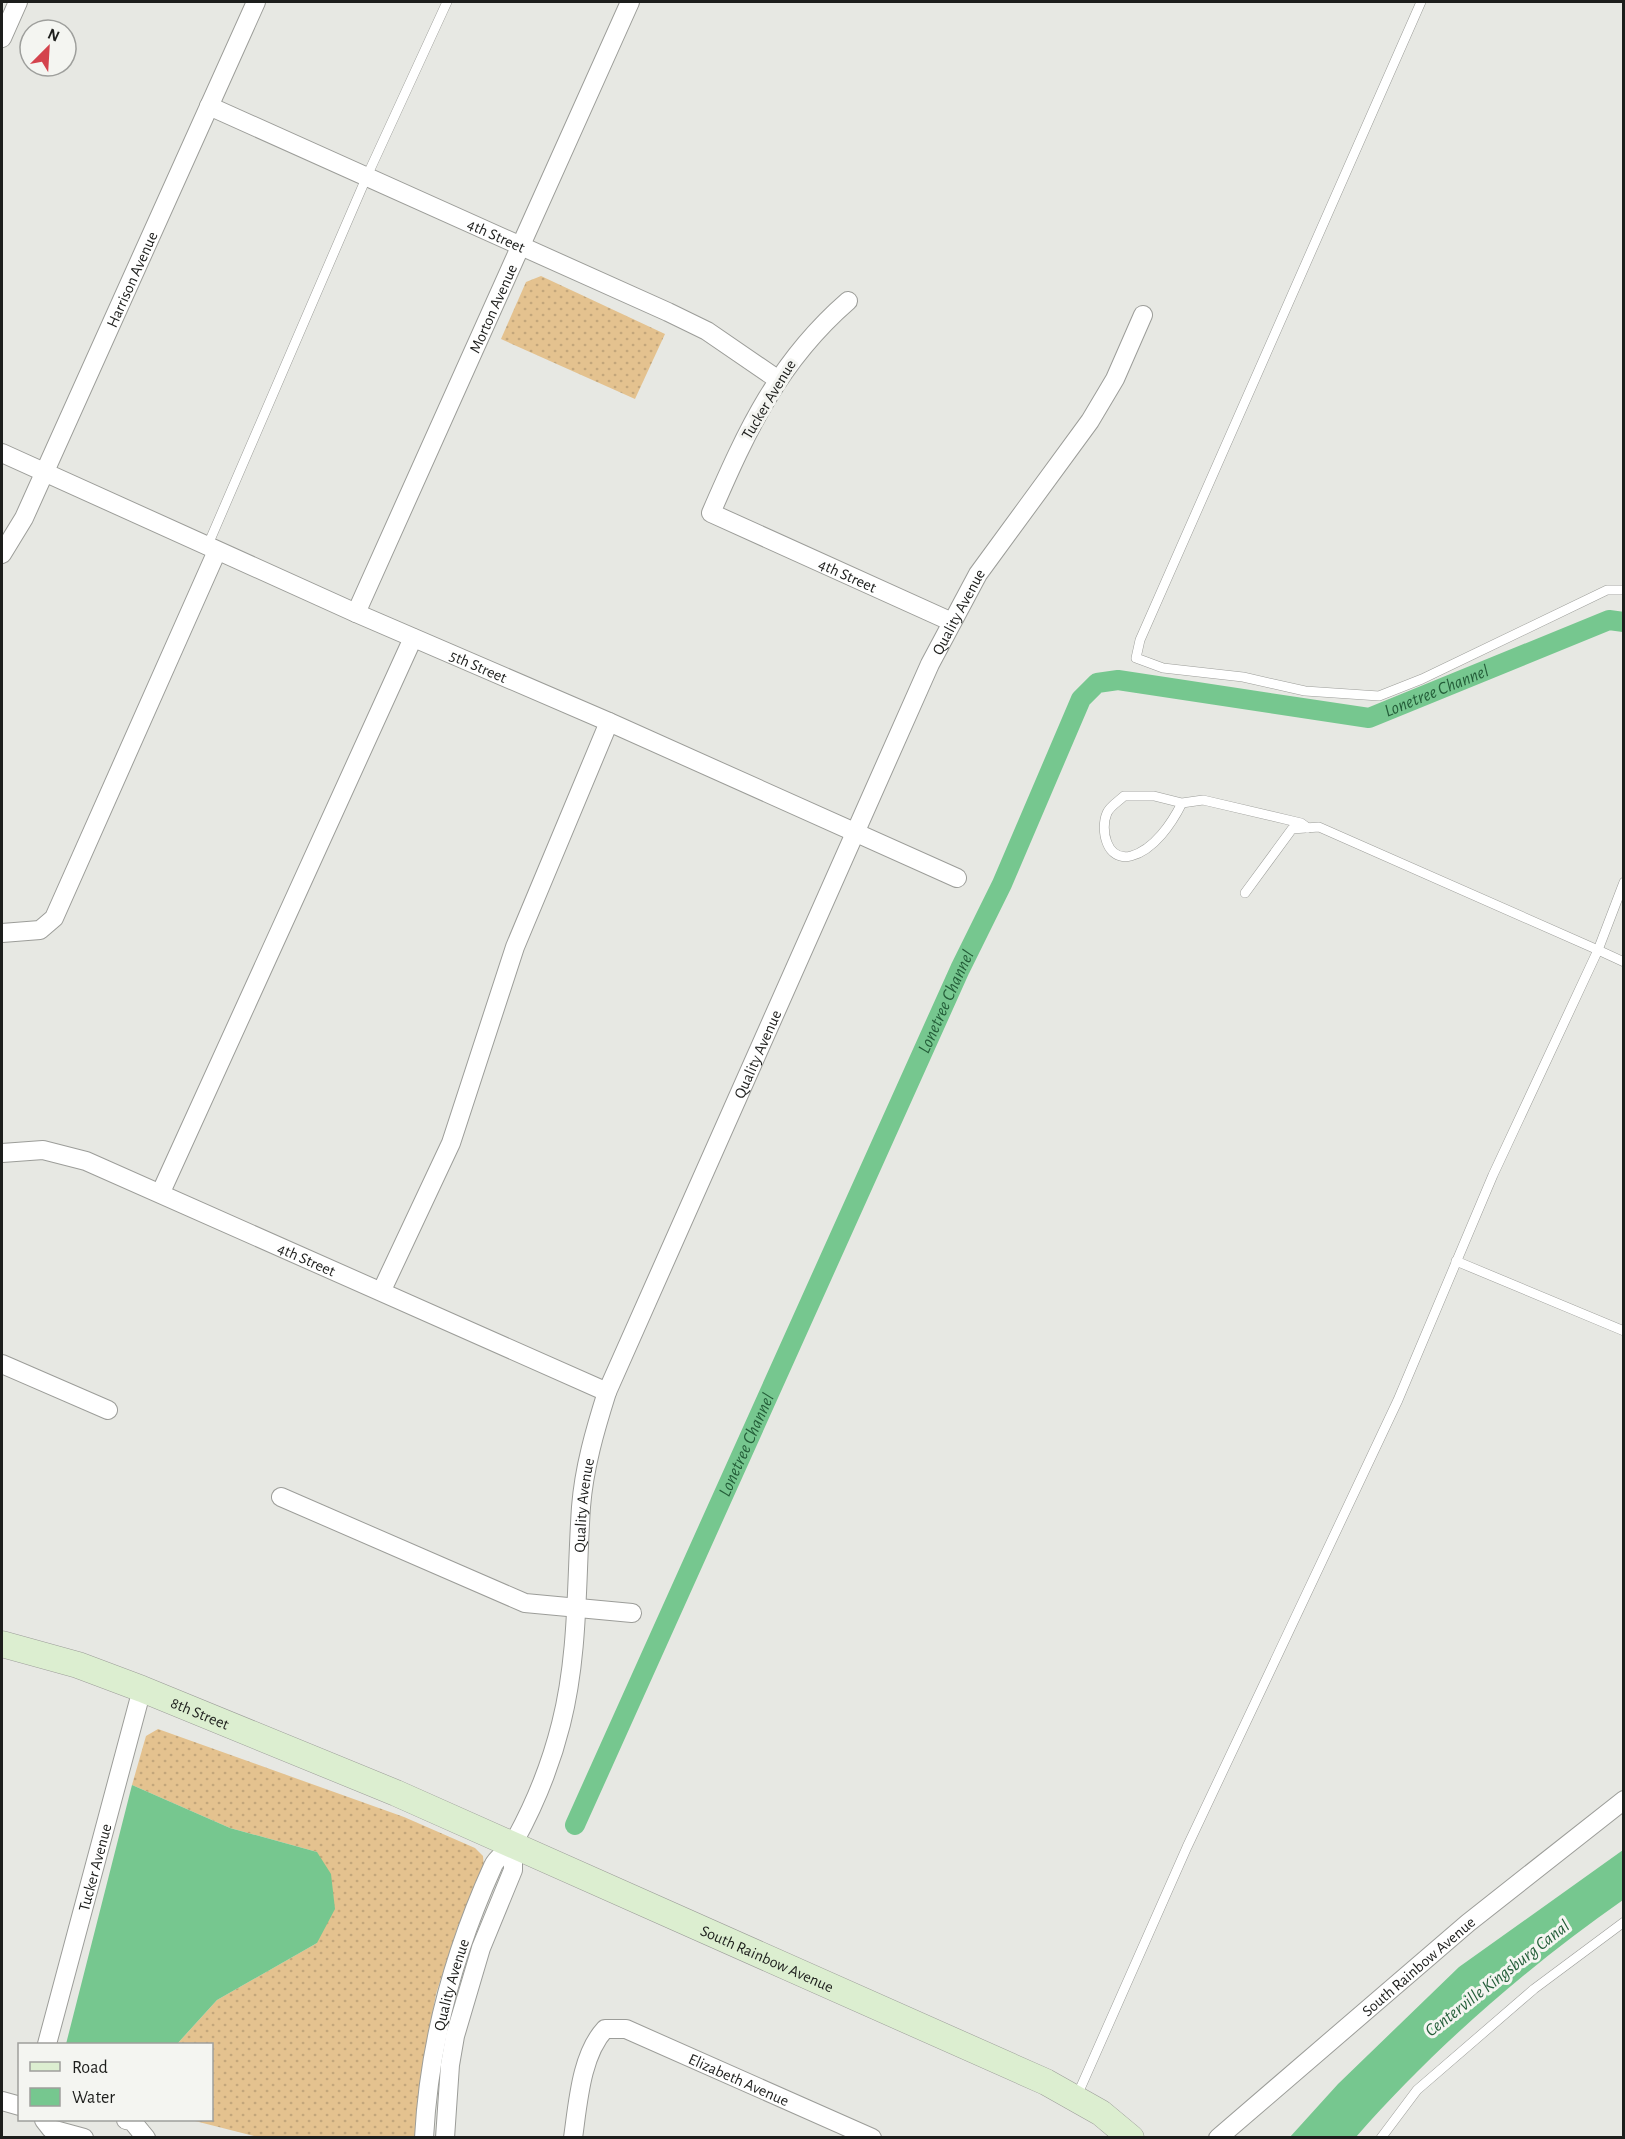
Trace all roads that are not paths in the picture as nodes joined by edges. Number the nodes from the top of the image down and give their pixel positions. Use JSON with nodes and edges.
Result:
{"nodes":[{"id":1,"x":18,"y":2,"type":"edge"},
{"id":2,"x":256,"y":2,"type":"edge"},
{"id":3,"x":447,"y":2,"type":"edge"},
{"id":4,"x":630,"y":2,"type":"edge"},
{"id":5,"x":1421,"y":2,"type":"edge"},
{"id":6,"x":2,"y":38,"type":"edge"},
{"id":7,"x":209,"y":105,"type":"junction"},
{"id":8,"x":367,"y":176,"type":"junction"},
{"id":9,"x":521,"y":247,"type":"junction"},
{"id":10,"x":848,"y":301,"type":"dead end"},
{"id":11,"x":1143,"y":315,"type":"dead end"},
{"id":12,"x":777,"y":379,"type":"junction"},
{"id":13,"x":2,"y":453,"type":"edge"},
{"id":14,"x":44,"y":474,"type":"junction"},
{"id":15,"x":711,"y":513,"type":"joint"},
{"id":16,"x":212,"y":549,"type":"junction"},
{"id":17,"x":2,"y":554,"type":"edge"},
{"id":18,"x":1623,"y":590,"type":"edge"},
{"id":19,"x":356,"y":613,"type":"junction"},
{"id":20,"x":952,"y":622,"type":"junction"},
{"id":21,"x":413,"y":638,"type":"junction"},
{"id":22,"x":609,"y":722,"type":"junction"},
{"id":23,"x":1182,"y":803,"type":"junction"},
{"id":24,"x":1308,"y":828,"type":"junction"},
{"id":25,"x":856,"y":832,"type":"junction"},
{"id":26,"x":957,"y":878,"type":"dead end"},
{"id":27,"x":1623,"y":882,"type":"edge"},
{"id":28,"x":1245,"y":893,"type":"dead end"},
{"id":29,"x":2,"y":933,"type":"edge"},
{"id":30,"x":1598,"y":950,"type":"junction"},
{"id":31,"x":1623,"y":962,"type":"edge"},
{"id":32,"x":2,"y":1153,"type":"edge"},
{"id":33,"x":161,"y":1192,"type":"junction"},
{"id":34,"x":1456,"y":1261,"type":"junction"},
{"id":35,"x":382,"y":1290,"type":"junction"},
{"id":36,"x":1623,"y":1330,"type":"edge"},
{"id":37,"x":2,"y":1364,"type":"edge"},
{"id":38,"x":607,"y":1392,"type":"junction"},
{"id":39,"x":108,"y":1410,"type":"dead end"},
{"id":40,"x":281,"y":1497,"type":"dead end"},
{"id":41,"x":576,"y":1609,"type":"junction"},
{"id":42,"x":632,"y":1613,"type":"dead end"},
{"id":43,"x":2,"y":1644,"type":"edge"},
{"id":44,"x":142,"y":1689,"type":"junction"},
{"id":45,"x":396,"y":1793,"type":"joint"},
{"id":46,"x":1623,"y":1800,"type":"edge"},
{"id":47,"x":513,"y":1845,"type":"junction"},
{"id":48,"x":1623,"y":1922,"type":"edge"},
{"id":49,"x":47,"y":2043,"type":"edge"},
{"id":50,"x":1076,"y":2098,"type":"junction"},
{"id":51,"x":2,"y":2101,"type":"edge"},
{"id":52,"x":18,"y":2105,"type":"edge"},
{"id":53,"x":45,"y":2121,"type":"edge"},
{"id":54,"x":132,"y":2121,"type":"edge"},
{"id":55,"x":84,"y":2138,"type":"edge"},
{"id":56,"x":146,"y":2138,"type":"edge"},
{"id":57,"x":424,"y":2138,"type":"edge"},
{"id":58,"x":445,"y":2138,"type":"edge"},
{"id":59,"x":573,"y":2138,"type":"edge"},
{"id":60,"x":872,"y":2138,"type":"edge"},
{"id":61,"x":1131,"y":2138,"type":"edge"},
{"id":62,"x":1218,"y":2138,"type":"edge"},
{"id":63,"x":1381,"y":2138,"type":"edge"}],
"edges":[{"from":1,"to":6,"type":"street"},
{"from":2,"to":7,"type":"street","name":"Harrison Avenue"},
{"from":3,"to":8,"type":"lane"},
{"from":4,"to":9,"type":"street","name":"Morton Avenue"},
{"from":5,"to":18,"type":"lane"},
{"from":7,"to":8,"type":"street","name":"4th Street"},
{"from":7,"to":14,"type":"street","name":"Harrison Avenue"},
{"from":8,"to":9,"type":"street","name":"4th Street"},
{"from":8,"to":16,"type":"lane"},
{"from":9,"to":12,"type":"street","name":"4th Street"},
{"from":9,"to":19,"type":"street","name":"Morton Avenue"},
{"from":10,"to":12,"type":"street","name":"Tucker Avenue"},
{"from":11,"to":20,"type":"street","name":"Quality Avenue"},
{"from":12,"to":15,"type":"street","name":"Tucker Avenue"},
{"from":13,"to":14,"type":"street","name":"5th Street"},
{"from":14,"to":16,"type":"street","name":"5th Street"},
{"from":14,"to":17,"type":"street","name":"Harrison Avenue"},
{"from":15,"to":20,"type":"street","name":"4th Street"},
{"from":16,"to":19,"type":"street","name":"5th Street"},
{"from":16,"to":29,"type":"street"},
{"from":19,"to":21,"type":"street","name":"5th Street"},
{"from":20,"to":25,"type":"street","name":"Quality Avenue"},
{"from":21,"to":22,"type":"street","name":"5th Street"},
{"from":21,"to":33,"type":"street"},
{"from":22,"to":25,"type":"street","name":"5th Street"},
{"from":22,"to":35,"type":"street"},
{"from":23,"to":23,"type":"lane"},
{"from":23,"to":24,"type":"lane"},
{"from":24,"to":28,"type":"lane"},
{"from":24,"to":30,"type":"lane"},
{"from":25,"to":26,"type":"street","name":"5th Street"},
{"from":25,"to":38,"type":"street","name":"Quality Avenue"},
{"from":27,"to":30,"type":"lane"},
{"from":30,"to":31,"type":"lane"},
{"from":30,"to":34,"type":"lane"},
{"from":32,"to":33,"type":"street","name":"4th Street"},
{"from":33,"to":35,"type":"street","name":"4th Street"},
{"from":34,"to":36,"type":"lane"},
{"from":34,"to":50,"type":"lane"},
{"from":35,"to":38,"type":"street","name":"4th Street"},
{"from":37,"to":39,"type":"street"},
{"from":38,"to":41,"type":"street","name":"Quality Avenue"},
{"from":40,"to":41,"type":"street"},
{"from":41,"to":42,"type":"street"},
{"from":41,"to":47,"type":"street","name":"Quality Avenue"},
{"from":43,"to":44,"type":"street","name":"8th Street"},
{"from":44,"to":45,"type":"street","name":"8th Street"},
{"from":44,"to":49,"type":"street","name":"Tucker Avenue"},
{"from":45,"to":47,"type":"street","name":"South Rainbow Avenue"},
{"from":46,"to":62,"type":"street","name":"South Rainbow Avenue"},
{"from":47,"to":50,"type":"street","name":"South Rainbow Avenue"},
{"from":47,"to":57,"type":"street","name":"Quality Avenue"},
{"from":47,"to":58,"type":"street","name":"Quality Avenue"},
{"from":48,"to":63,"type":"lane"},
{"from":50,"to":61,"type":"street","name":"South Rainbow Avenue"},
{"from":51,"to":52,"type":"street"},
{"from":53,"to":55,"type":"street"},
{"from":54,"to":56,"type":"street"},
{"from":59,"to":60,"type":"street","name":"Elizabeth Avenue"}]}
